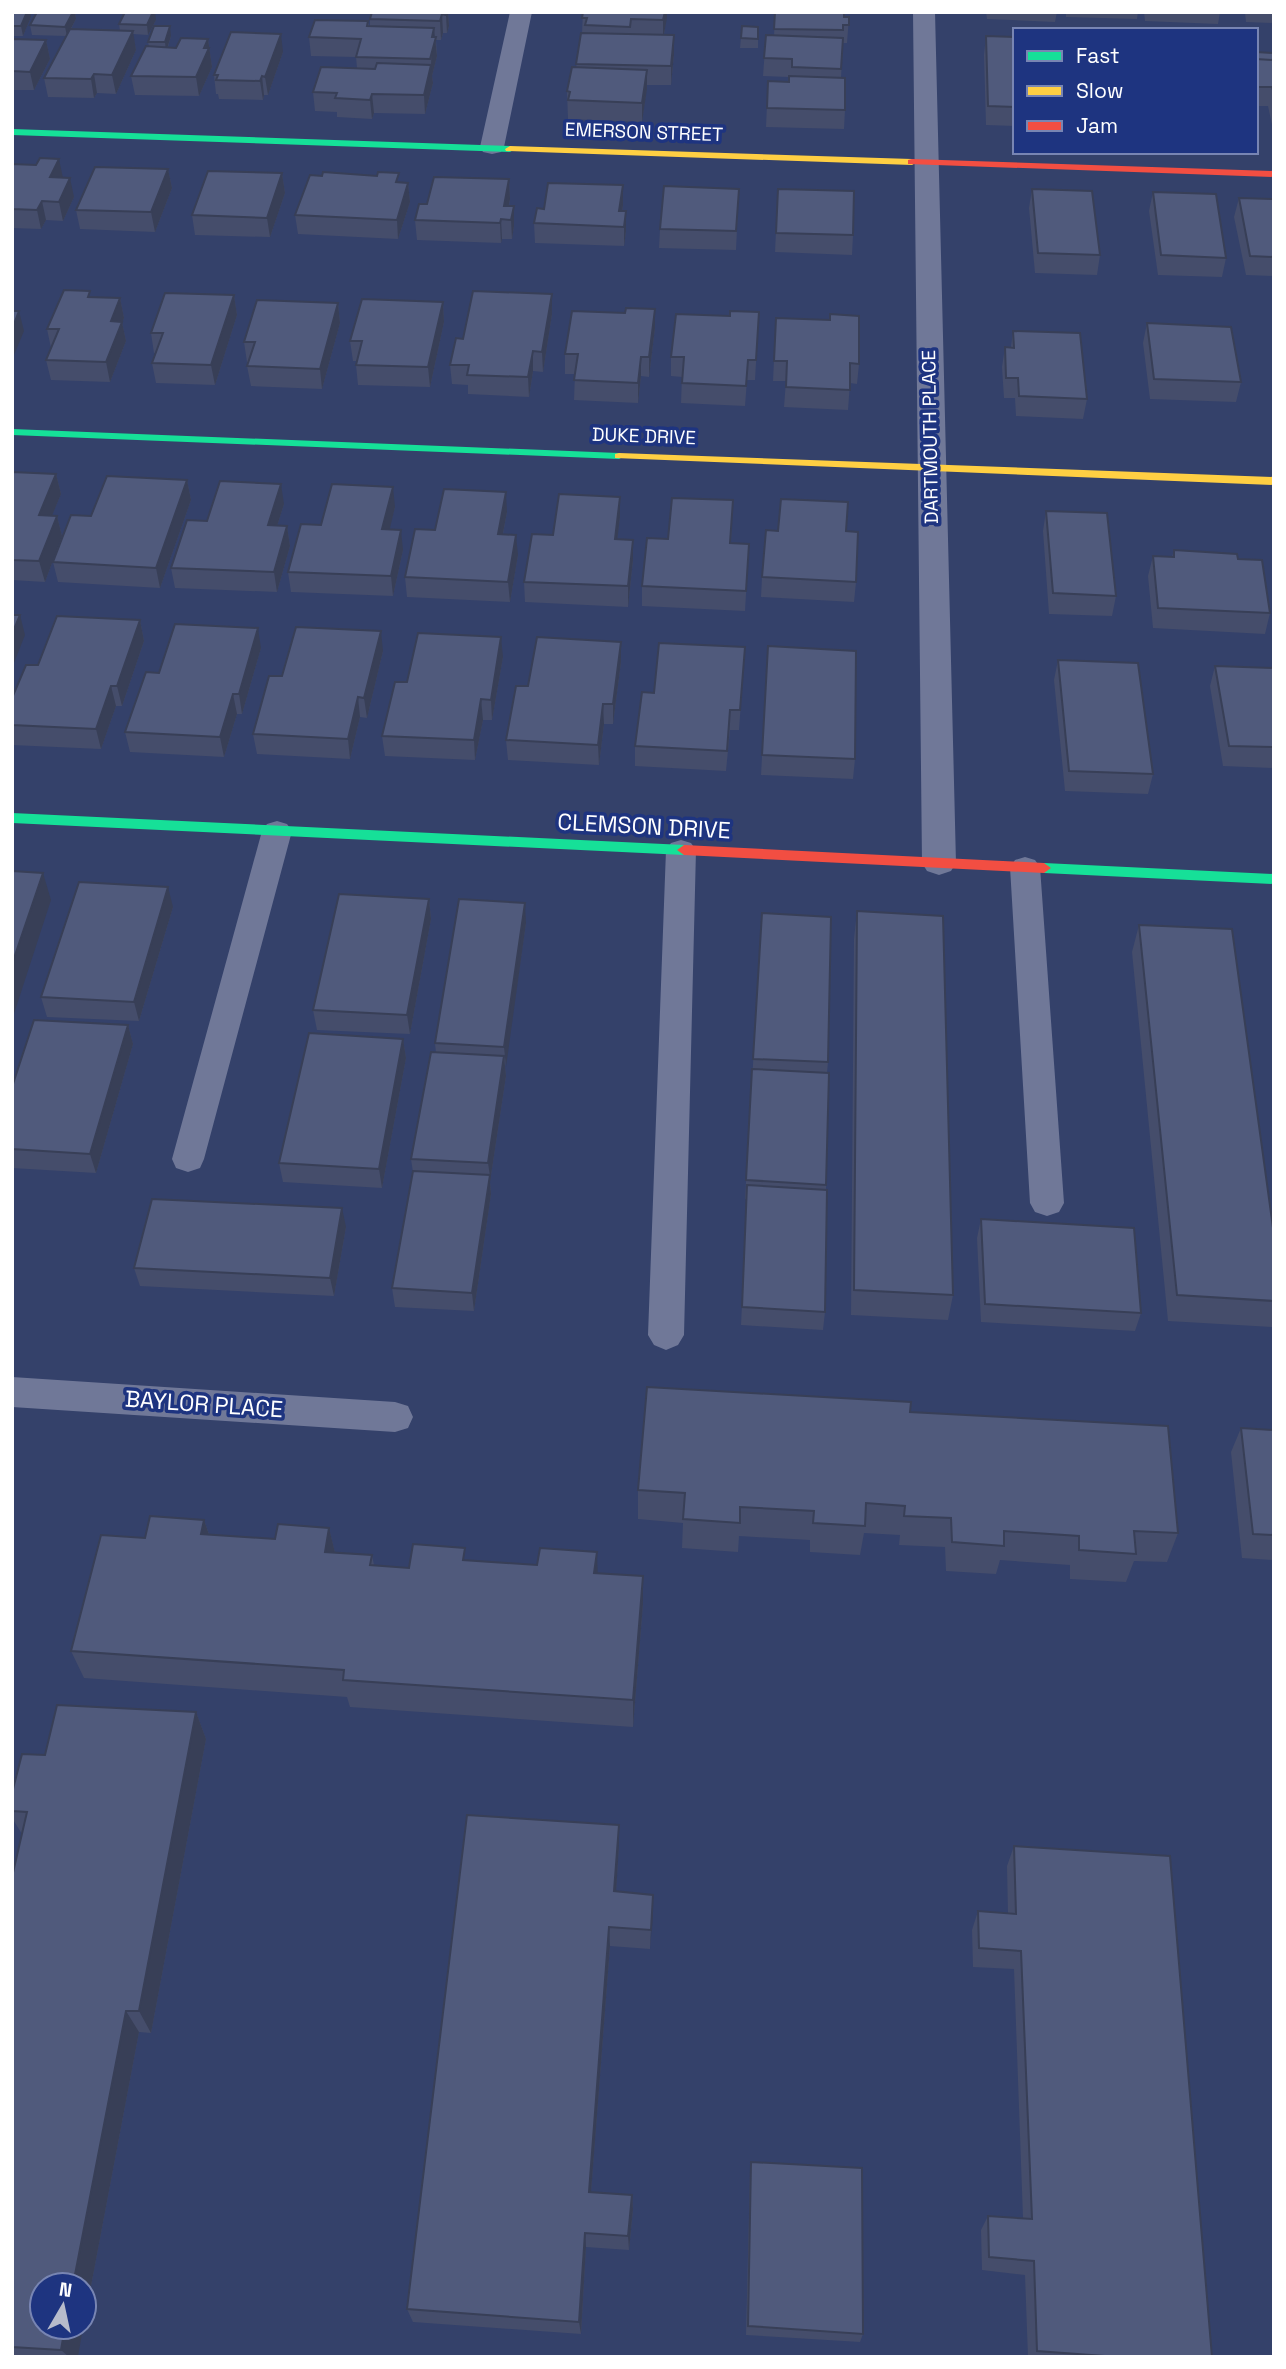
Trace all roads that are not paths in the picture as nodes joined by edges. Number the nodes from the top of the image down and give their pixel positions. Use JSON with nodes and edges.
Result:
{"nodes":[{"id":1,"x":521,"y":12,"type":"edge"},
{"id":2,"x":925,"y":12,"type":"edge"},
{"id":3,"x":12,"y":132,"type":"edge"},
{"id":4,"x":492,"y":147,"type":"junction"},
{"id":5,"x":927,"y":163,"type":"junction"},
{"id":6,"x":1274,"y":174,"type":"edge"},
{"id":7,"x":12,"y":432,"type":"edge"},
{"id":8,"x":930,"y":468,"type":"junction"},
{"id":9,"x":1274,"y":481,"type":"edge"},
{"id":10,"x":12,"y":818,"type":"edge"},
{"id":11,"x":277,"y":831,"type":"junction"},
{"id":12,"x":681,"y":850,"type":"junction"},
{"id":13,"x":939,"y":863,"type":"junction"},
{"id":14,"x":1025,"y":867,"type":"junction"},
{"id":15,"x":1274,"y":880,"type":"edge"},
{"id":16,"x":188,"y":1159,"type":"dead end"},
{"id":17,"x":1047,"y":1203,"type":"dead end"},
{"id":18,"x":666,"y":1335,"type":"dead end"},
{"id":19,"x":12,"y":1391,"type":"edge"},
{"id":20,"x":395,"y":1418,"type":"dead end"}],
"edges":[{"from":1,"to":4,"type":"street"},
{"from":2,"to":5,"type":"street","name":"DARTMOUTH PLACE"},
{"from":3,"to":4,"type":"street","name":"EMERSON STREET"},
{"from":4,"to":5,"type":"street","name":"EMERSON STREET"},
{"from":5,"to":6,"type":"street","name":"EMERSON STREET"},
{"from":5,"to":8,"type":"street","name":"DARTMOUTH PLACE"},
{"from":7,"to":8,"type":"street","name":"DUKE DRIVE"},
{"from":8,"to":9,"type":"street","name":"DUKE DRIVE"},
{"from":8,"to":13,"type":"street","name":"DARTMOUTH PLACE"},
{"from":10,"to":11,"type":"street","name":"CLEMSON DRIVE"},
{"from":11,"to":12,"type":"street","name":"CLEMSON DRIVE"},
{"from":11,"to":16,"type":"lane"},
{"from":12,"to":13,"type":"street","name":"CLEMSON DRIVE"},
{"from":12,"to":18,"type":"lane"},
{"from":13,"to":14,"type":"street","name":"CLEMSON DRIVE"},
{"from":14,"to":15,"type":"street","name":"CLEMSON DRIVE"},
{"from":14,"to":17,"type":"lane"},
{"from":19,"to":20,"type":"lane","name":"BAYLOR PLACE"}]}
